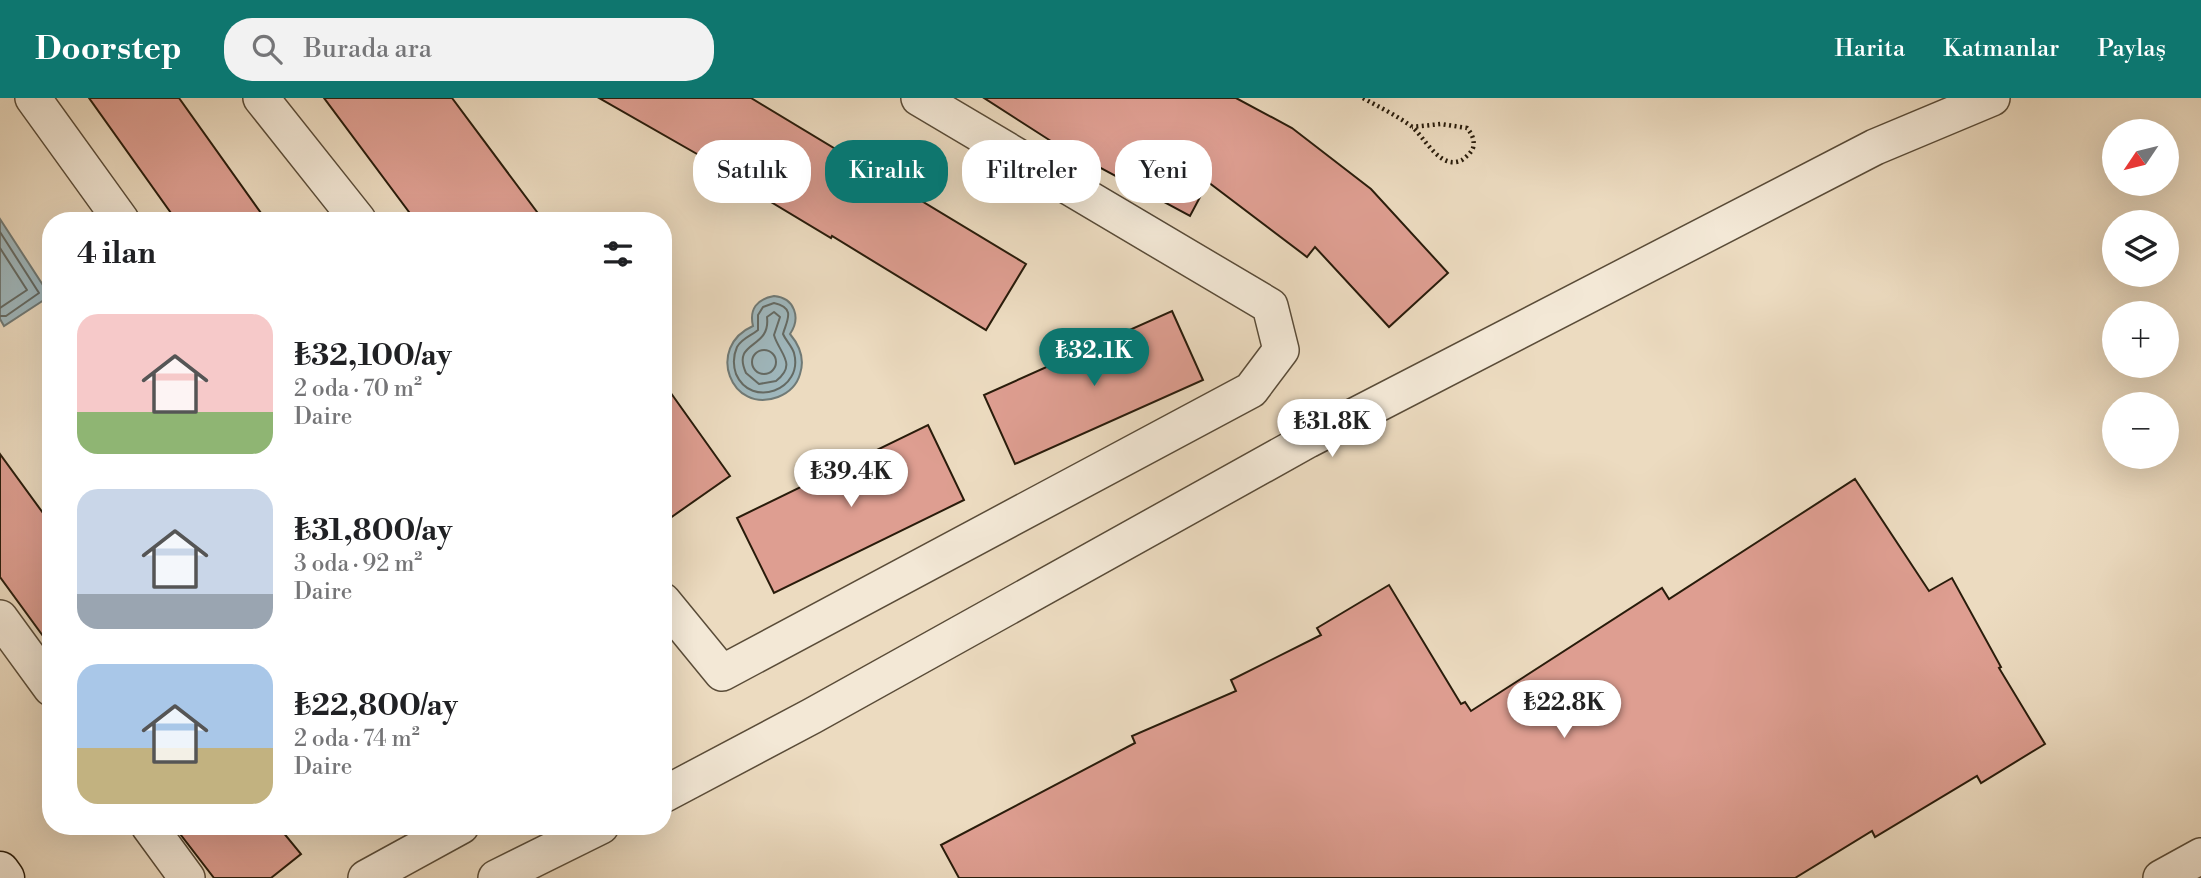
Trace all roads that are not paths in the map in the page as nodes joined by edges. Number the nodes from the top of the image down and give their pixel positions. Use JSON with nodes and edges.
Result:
{"nodes":[{"id":1,"x":33,"y":98,"type":"edge"},
{"id":2,"x":261,"y":98,"type":"edge"},
{"id":3,"x":919,"y":98,"type":"edge"},
{"id":4,"x":1992,"y":98,"type":"edge"},
{"id":5,"x":115,"y":212,"type":"edge"},
{"id":6,"x":352,"y":212,"type":"edge"},
{"id":7,"x":672,"y":612,"type":"edge"},
{"id":8,"x":0,"y":618,"type":"edge"},
{"id":9,"x":42,"y":676,"type":"edge"},
{"id":10,"x":672,"y":790,"type":"edge"},
{"id":11,"x":156,"y":835,"type":"edge"},
{"id":12,"x":445,"y":835,"type":"edge"},
{"id":13,"x":583,"y":835,"type":"edge"},
{"id":14,"x":2201,"y":856,"type":"edge"},
{"id":15,"x":0,"y":871,"type":"edge"},
{"id":16,"x":5,"y":878,"type":"edge"},
{"id":17,"x":187,"y":878,"type":"edge"},
{"id":18,"x":366,"y":878,"type":"edge"},
{"id":19,"x":496,"y":878,"type":"edge"},
{"id":20,"x":2161,"y":878,"type":"edge"}],
"edges":[{"from":1,"to":5,"type":"street"},
{"from":2,"to":6,"type":"street"},
{"from":3,"to":7,"type":"street"},
{"from":4,"to":10,"type":"street"},
{"from":8,"to":9,"type":"street"},
{"from":11,"to":17,"type":"street"},
{"from":12,"to":18,"type":"street"},
{"from":13,"to":19,"type":"street"},
{"from":14,"to":20,"type":"street"},
{"from":15,"to":16,"type":"street"}]}
